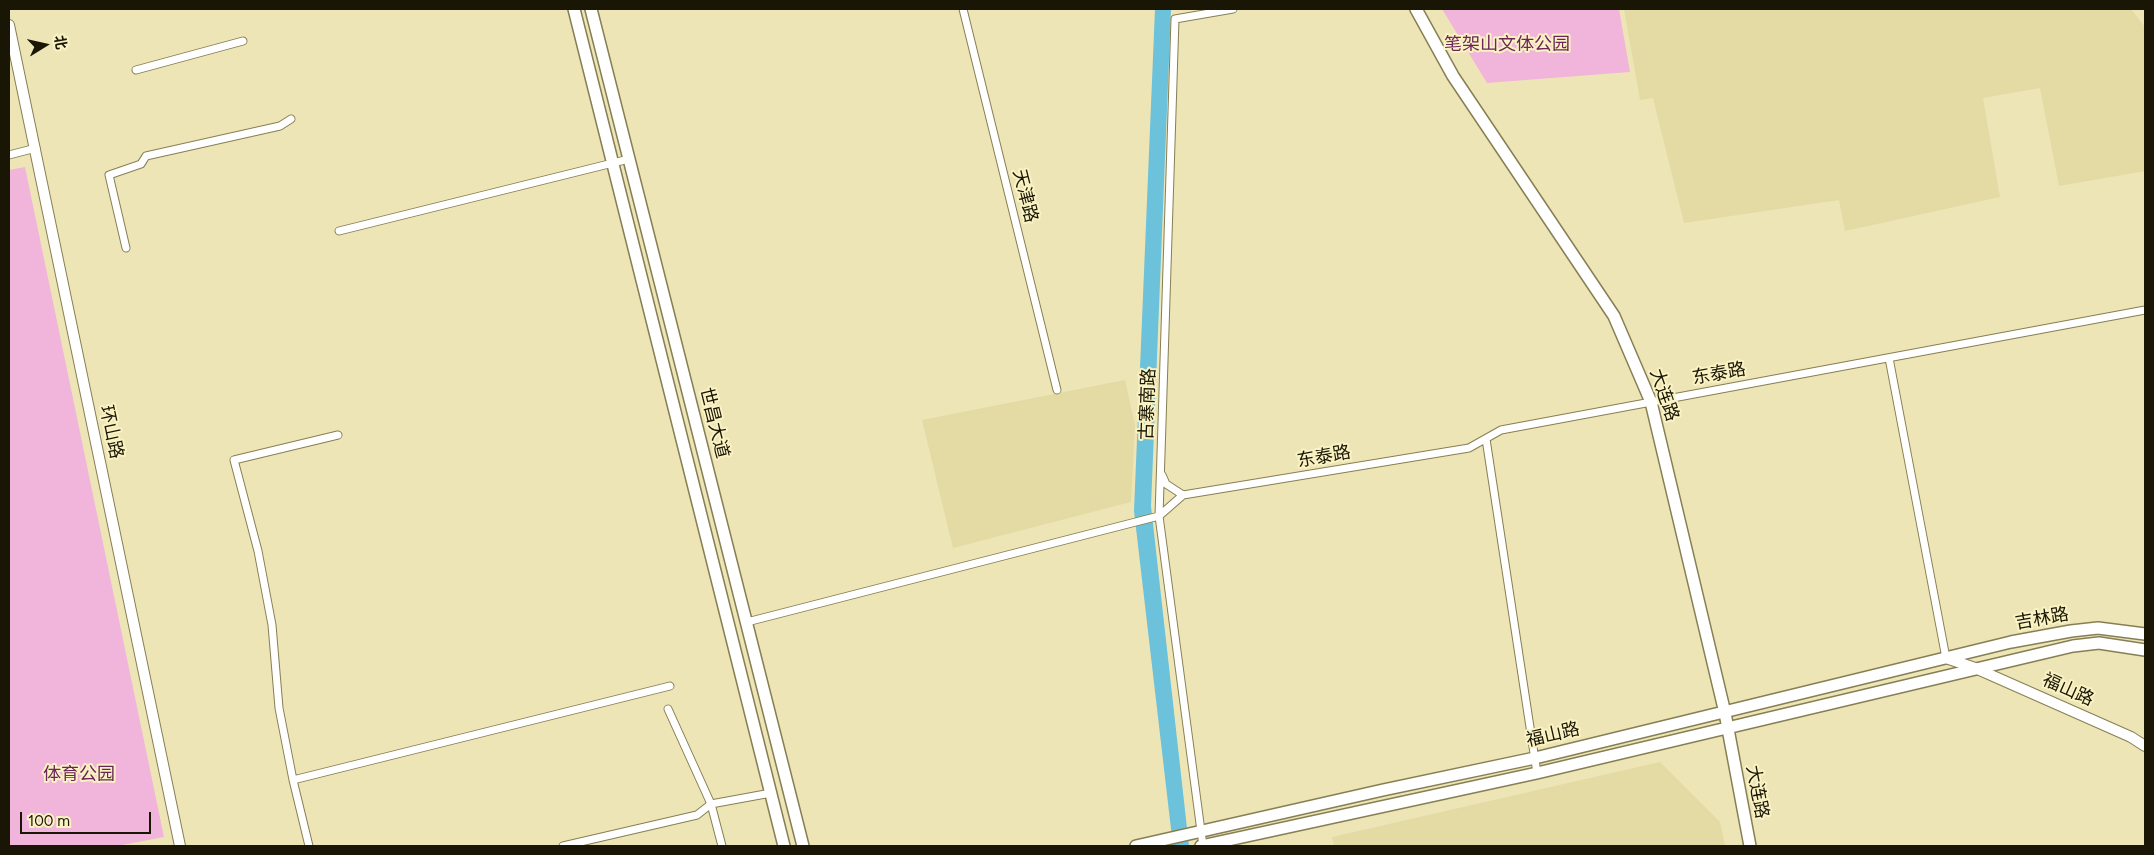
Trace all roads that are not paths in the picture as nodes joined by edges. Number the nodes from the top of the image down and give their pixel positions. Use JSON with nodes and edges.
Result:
{"nodes":[{"id":1,"x":574,"y":9,"type":"edge"},
{"id":2,"x":591,"y":9,"type":"edge"},
{"id":3,"x":964,"y":9,"type":"edge"},
{"id":4,"x":1233,"y":9,"type":"edge"},
{"id":5,"x":1416,"y":9,"type":"edge"},
{"id":6,"x":9,"y":25,"type":"edge"},
{"id":7,"x":243,"y":41,"type":"dead end"},
{"id":8,"x":136,"y":70,"type":"dead end"},
{"id":9,"x":291,"y":119,"type":"dead end"},
{"id":10,"x":36,"y":148,"type":"junction"},
{"id":11,"x":9,"y":155,"type":"edge"},
{"id":12,"x":629,"y":159,"type":"junction"},
{"id":13,"x":613,"y":163,"type":"junction"},
{"id":14,"x":339,"y":231,"type":"dead end"},
{"id":15,"x":126,"y":248,"type":"dead end"},
{"id":16,"x":2145,"y":310,"type":"edge"},
{"id":17,"x":1889,"y":358,"type":"junction"},
{"id":18,"x":1057,"y":390,"type":"dead end"},
{"id":19,"x":1651,"y":402,"type":"junction"},
{"id":20,"x":338,"y":435,"type":"dead end"},
{"id":21,"x":1486,"y":439,"type":"junction"},
{"id":22,"x":1161,"y":473,"type":"junction"},
{"id":23,"x":1183,"y":495,"type":"junction"},
{"id":24,"x":1156,"y":517,"type":"junction"},
{"id":25,"x":747,"y":622,"type":"junction"},
{"id":26,"x":2145,"y":634,"type":"edge"},
{"id":27,"x":2145,"y":650,"type":"edge"},
{"id":28,"x":1946,"y":658,"type":"junction"},
{"id":29,"x":1975,"y":668,"type":"junction"},
{"id":30,"x":670,"y":686,"type":"dead end"},
{"id":31,"x":668,"y":709,"type":"dead end"},
{"id":32,"x":1725,"y":713,"type":"junction"},
{"id":33,"x":1728,"y":728,"type":"junction"},
{"id":34,"x":2145,"y":746,"type":"edge"},
{"id":35,"x":1535,"y":758,"type":"junction"},
{"id":36,"x":1537,"y":773,"type":"junction"},
{"id":37,"x":293,"y":780,"type":"junction"},
{"id":38,"x":771,"y":793,"type":"junction"},
{"id":39,"x":711,"y":804,"type":"junction"},
{"id":40,"x":1198,"y":831,"type":"junction"},
{"id":41,"x":180,"y":846,"type":"edge"},
{"id":42,"x":309,"y":846,"type":"edge"},
{"id":43,"x":563,"y":846,"type":"edge"},
{"id":44,"x":722,"y":846,"type":"edge"},
{"id":45,"x":784,"y":846,"type":"edge"},
{"id":46,"x":803,"y":846,"type":"edge"},
{"id":47,"x":1136,"y":846,"type":"edge"},
{"id":48,"x":1202,"y":846,"type":"edge"},
{"id":49,"x":1750,"y":846,"type":"edge"}],
"edges":[{"from":1,"to":13,"type":"main road","name":"世昌大道"},
{"from":2,"to":12,"type":"main road","name":"世昌大道"},
{"from":3,"to":18,"type":"street","name":"天津路"},
{"from":4,"to":22,"type":"street","name":"古寨南路"},
{"from":5,"to":19,"type":"main road","name":"大连路"},
{"from":6,"to":10,"type":"main road","name":"环山路"},
{"from":7,"to":8,"type":"street"},
{"from":9,"to":15,"type":"street"},
{"from":10,"to":11,"type":"street"},
{"from":10,"to":41,"type":"main road","name":"环山路"},
{"from":12,"to":13,"type":"street"},
{"from":12,"to":25,"type":"main road","name":"世昌大道"},
{"from":13,"to":14,"type":"street"},
{"from":13,"to":38,"type":"main road","name":"世昌大道"},
{"from":16,"to":17,"type":"street","name":"东泰路"},
{"from":17,"to":19,"type":"street","name":"东泰路"},
{"from":17,"to":28,"type":"street"},
{"from":19,"to":21,"type":"street","name":"东泰路"},
{"from":19,"to":32,"type":"main road","name":"大连路"},
{"from":20,"to":37,"type":"street"},
{"from":21,"to":23,"type":"street","name":"东泰路"},
{"from":21,"to":35,"type":"street"},
{"from":22,"to":23,"type":"street"},
{"from":22,"to":24,"type":"street","name":"古寨南路"},
{"from":23,"to":24,"type":"street"},
{"from":24,"to":25,"type":"street"},
{"from":24,"to":40,"type":"street","name":"古寨南路"},
{"from":25,"to":46,"type":"main road","name":"世昌大道"},
{"from":26,"to":28,"type":"main road","name":"吉林路"},
{"from":27,"to":29,"type":"main road","name":"吉林路"},
{"from":28,"to":29,"type":"main road","name":"福山路"},
{"from":28,"to":32,"type":"main road","name":"福山路"},
{"from":29,"to":33,"type":"main road","name":"福山路"},
{"from":29,"to":34,"type":"main road","name":"福山路"},
{"from":30,"to":37,"type":"street"},
{"from":31,"to":39,"type":"street"},
{"from":32,"to":33,"type":"main road","name":"大连路"},
{"from":32,"to":35,"type":"main road","name":"福山路"},
{"from":33,"to":36,"type":"main road","name":"福山路"},
{"from":33,"to":49,"type":"main road","name":"大连路"},
{"from":35,"to":36,"type":"street"},
{"from":35,"to":40,"type":"main road","name":"福山路"},
{"from":36,"to":48,"type":"main road","name":"福山路"},
{"from":37,"to":42,"type":"street"},
{"from":38,"to":39,"type":"street"},
{"from":38,"to":45,"type":"main road","name":"世昌大道"},
{"from":39,"to":43,"type":"street"},
{"from":39,"to":44,"type":"street"},
{"from":40,"to":47,"type":"main road","name":"福山路"},
{"from":40,"to":48,"type":"street","name":"古寨南路"}]}
